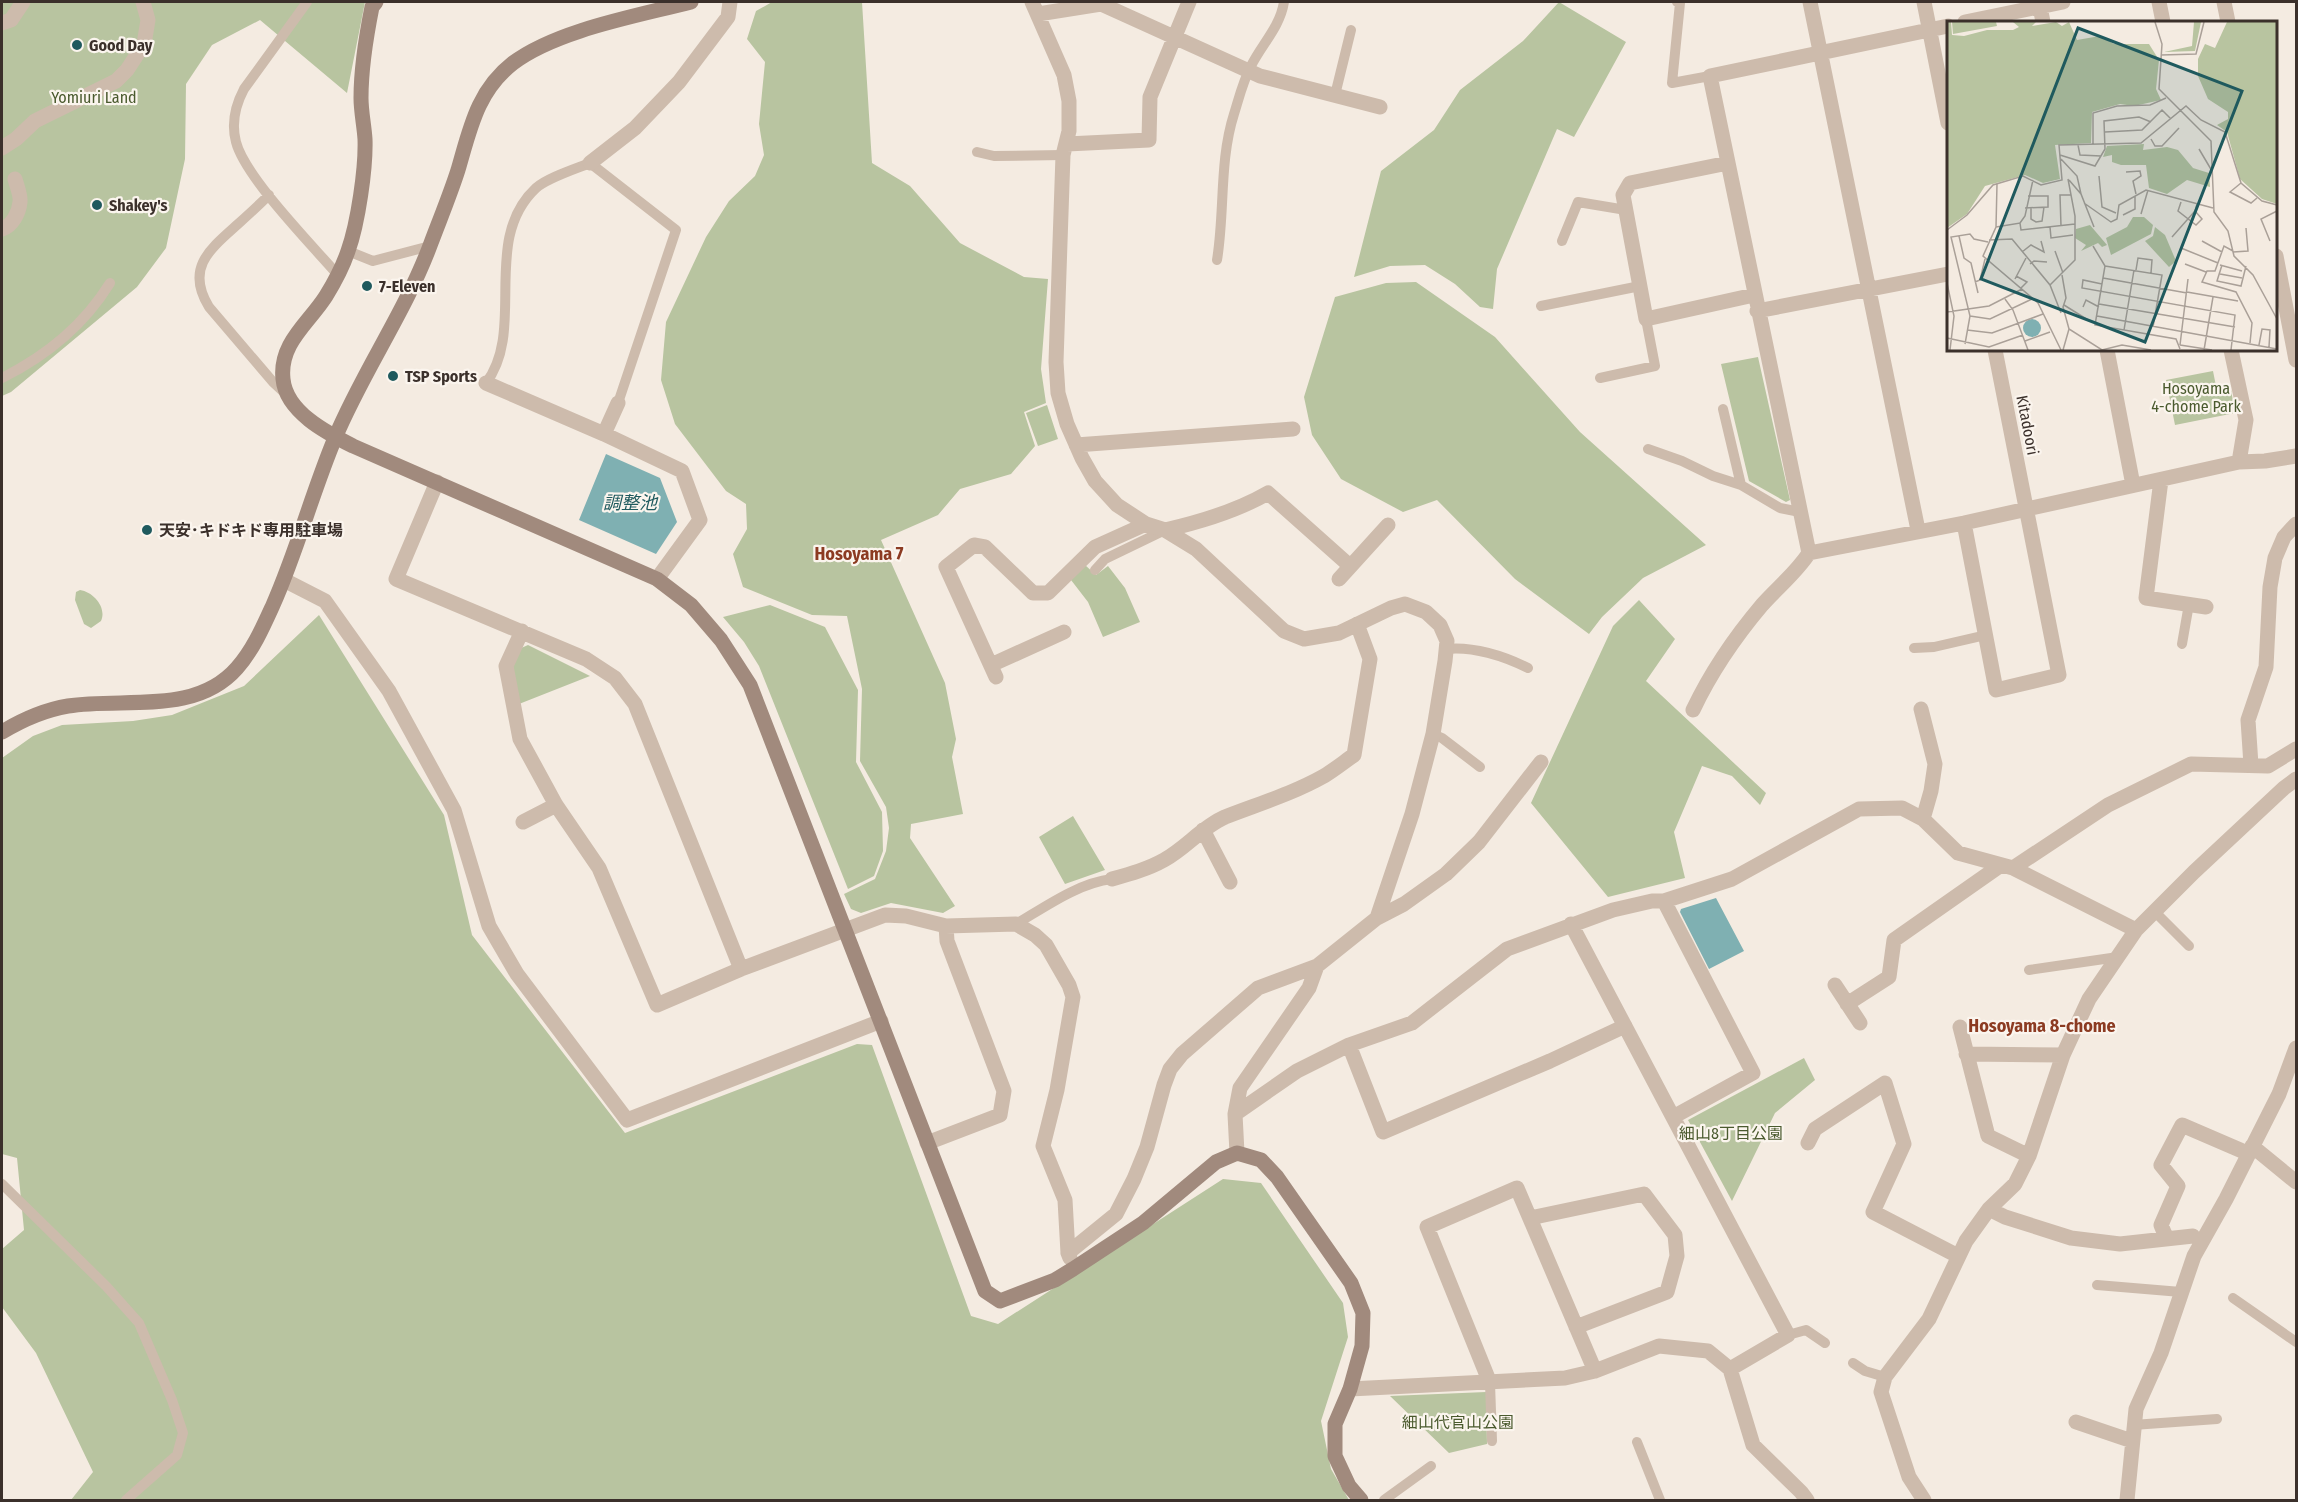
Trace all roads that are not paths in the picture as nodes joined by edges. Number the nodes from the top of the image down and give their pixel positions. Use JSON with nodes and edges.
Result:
{"nodes":[{"id":1,"x":22,"y":2,"type":"edge"},
{"id":2,"x":143,"y":2,"type":"edge"},
{"id":3,"x":307,"y":2,"type":"edge"},
{"id":4,"x":375,"y":2,"type":"edge"},
{"id":5,"x":691,"y":2,"type":"edge"},
{"id":6,"x":730,"y":2,"type":"edge"},
{"id":7,"x":1189,"y":2,"type":"edge"},
{"id":8,"x":1284,"y":2,"type":"edge"},
{"id":9,"x":1677,"y":2,"type":"edge"},
{"id":10,"x":1810,"y":2,"type":"edge"},
{"id":11,"x":1924,"y":2,"type":"edge"},
{"id":12,"x":2063,"y":2,"type":"edge"},
{"id":13,"x":2159,"y":2,"type":"edge"},
{"id":14,"x":2224,"y":2,"type":"edge"},
{"id":15,"x":1101,"y":3,"type":"edge"},
{"id":16,"x":2040,"y":4,"type":"edge"},
{"id":17,"x":1035,"y":8,"type":"edge"},
{"id":18,"x":1969,"y":21,"type":"edge"},
{"id":19,"x":2043,"y":21,"type":"edge"},
{"id":20,"x":2163,"y":21,"type":"edge"},
{"id":21,"x":2228,"y":21,"type":"edge"},
{"id":22,"x":2,"y":23,"type":"edge"},
{"id":23,"x":1947,"y":26,"type":"edge"},
{"id":24,"x":1351,"y":30,"type":"dead end"},
{"id":25,"x":1929,"y":30,"type":"junction"},
{"id":26,"x":1173,"y":37,"type":"junction"},
{"id":27,"x":1820,"y":53,"type":"junction"},
{"id":28,"x":1248,"y":71,"type":"junction"},
{"id":29,"x":1710,"y":75,"type":"junction"},
{"id":30,"x":1335,"y":95,"type":"junction"},
{"id":31,"x":1380,"y":107,"type":"dead end"},
{"id":32,"x":1947,"y":118,"type":"edge"},
{"id":33,"x":2,"y":148,"type":"edge"},
{"id":34,"x":1065,"y":150,"type":"junction"},
{"id":35,"x":977,"y":153,"type":"dead end"},
{"id":36,"x":590,"y":163,"type":"junction"},
{"id":37,"x":1728,"y":163,"type":"junction"},
{"id":38,"x":15,"y":179,"type":"dead end"},
{"id":39,"x":269,"y":195,"type":"junction"},
{"id":40,"x":1626,"y":210,"type":"junction"},
{"id":41,"x":2,"y":229,"type":"edge"},
{"id":42,"x":1562,"y":241,"type":"dead end"},
{"id":43,"x":430,"y":246,"type":"junction"},
{"id":44,"x":348,"y":251,"type":"junction"},
{"id":45,"x":1217,"y":260,"type":"dead end"},
{"id":46,"x":2277,"y":261,"type":"edge"},
{"id":47,"x":337,"y":274,"type":"junction"},
{"id":48,"x":1947,"y":274,"type":"edge"},
{"id":49,"x":110,"y":283,"type":"dead end"},
{"id":50,"x":1640,"y":286,"type":"junction"},
{"id":51,"x":1868,"y":289,"type":"junction"},
{"id":52,"x":1754,"y":295,"type":"junction"},
{"id":53,"x":1541,"y":306,"type":"dead end"},
{"id":54,"x":1757,"y":311,"type":"junction"},
{"id":55,"x":1646,"y":319,"type":"junction"},
{"id":56,"x":1995,"y":351,"type":"edge"},
{"id":57,"x":2107,"y":351,"type":"edge"},
{"id":58,"x":2231,"y":351,"type":"edge"},
{"id":59,"x":2296,"y":360,"type":"edge"},
{"id":60,"x":2,"y":378,"type":"edge"},
{"id":61,"x":1600,"y":378,"type":"dead end"},
{"id":62,"x":486,"y":382,"type":"joint"},
{"id":63,"x":289,"y":397,"type":"junction"},
{"id":64,"x":618,"y":403,"type":"joint"},
{"id":65,"x":1723,"y":408,"type":"dead end"},
{"id":66,"x":1293,"y":429,"type":"dead end"},
{"id":67,"x":604,"y":434,"type":"junction"},
{"id":68,"x":335,"y":437,"type":"junction"},
{"id":69,"x":1076,"y":445,"type":"junction"},
{"id":70,"x":1648,"y":449,"type":"dead end"},
{"id":71,"x":2296,"y":456,"type":"edge"},
{"id":72,"x":2239,"y":462,"type":"junction"},
{"id":73,"x":2161,"y":480,"type":"junction"},
{"id":74,"x":437,"y":482,"type":"junction"},
{"id":75,"x":1741,"y":485,"type":"junction"},
{"id":76,"x":2133,"y":485,"type":"junction"},
{"id":77,"x":2026,"y":508,"type":"junction"},
{"id":78,"x":1800,"y":512,"type":"junction"},
{"id":79,"x":1964,"y":523,"type":"junction"},
{"id":80,"x":1146,"y":524,"type":"junction"},
{"id":81,"x":2296,"y":524,"type":"edge"},
{"id":82,"x":1388,"y":525,"type":"dead end"},
{"id":83,"x":1165,"y":530,"type":"junction"},
{"id":84,"x":1918,"y":530,"type":"junction"},
{"id":85,"x":1809,"y":553,"type":"junction"},
{"id":86,"x":1350,"y":566,"type":"junction"},
{"id":87,"x":1095,"y":570,"type":"dead end"},
{"id":88,"x":657,"y":579,"type":"junction"},
{"id":89,"x":1339,"y":579,"type":"dead end"},
{"id":90,"x":284,"y":580,"type":"junction"},
{"id":91,"x":2189,"y":604,"type":"junction"},
{"id":92,"x":2206,"y":607,"type":"dead end"},
{"id":93,"x":1358,"y":624,"type":"junction"},
{"id":94,"x":522,"y":631,"type":"junction"},
{"id":95,"x":1064,"y":632,"type":"dead end"},
{"id":96,"x":1986,"y":636,"type":"junction"},
{"id":97,"x":2182,"y":644,"type":"dead end"},
{"id":98,"x":1914,"y":648,"type":"dead end"},
{"id":99,"x":1446,"y":649,"type":"junction"},
{"id":100,"x":1528,"y":668,"type":"dead end"},
{"id":101,"x":1921,"y":709,"type":"dead end"},
{"id":102,"x":1693,"y":710,"type":"dead end"},
{"id":103,"x":2,"y":732,"type":"edge"},
{"id":104,"x":1433,"y":734,"type":"junction"},
{"id":105,"x":2296,"y":749,"type":"edge"},
{"id":106,"x":1541,"y":762,"type":"dead end"},
{"id":107,"x":2251,"y":765,"type":"junction"},
{"id":108,"x":1480,"y":767,"type":"dead end"},
{"id":109,"x":2296,"y":779,"type":"edge"},
{"id":110,"x":556,"y":805,"type":"junction"},
{"id":111,"x":1923,"y":819,"type":"junction"},
{"id":112,"x":523,"y":822,"type":"dead end"},
{"id":113,"x":1203,"y":830,"type":"junction"},
{"id":114,"x":2007,"y":867,"type":"junction"},
{"id":115,"x":1112,"y":879,"type":"joint"},
{"id":116,"x":1230,"y":882,"type":"dead end"},
{"id":117,"x":1664,"y":901,"type":"junction"},
{"id":118,"x":2155,"y":912,"type":"junction"},
{"id":119,"x":1377,"y":918,"type":"junction"},
{"id":120,"x":1016,"y":924,"type":"junction"},
{"id":121,"x":1571,"y":924,"type":"junction"},
{"id":122,"x":946,"y":926,"type":"junction"},
{"id":123,"x":2136,"y":930,"type":"junction"},
{"id":124,"x":846,"y":931,"type":"junction"},
{"id":125,"x":2189,"y":946,"type":"dead end"},
{"id":126,"x":2118,"y":957,"type":"junction"},
{"id":127,"x":1317,"y":966,"type":"junction"},
{"id":128,"x":741,"y":969,"type":"junction"},
{"id":129,"x":2029,"y":970,"type":"dead end"},
{"id":130,"x":1835,"y":985,"type":"dead end"},
{"id":131,"x":1847,"y":1004,"type":"junction"},
{"id":132,"x":880,"y":1021,"type":"junction"},
{"id":133,"x":1860,"y":1023,"type":"dead end"},
{"id":134,"x":1625,"y":1026,"type":"junction"},
{"id":135,"x":1960,"y":1027,"type":"dead end"},
{"id":136,"x":1349,"y":1045,"type":"junction"},
{"id":137,"x":2296,"y":1048,"type":"edge"},
{"id":138,"x":1966,"y":1054,"type":"junction"},
{"id":139,"x":2063,"y":1055,"type":"junction"},
{"id":140,"x":1235,"y":1114,"type":"junction"},
{"id":141,"x":1672,"y":1117,"type":"junction"},
{"id":142,"x":927,"y":1143,"type":"junction"},
{"id":143,"x":1808,"y":1143,"type":"dead end"},
{"id":144,"x":2250,"y":1150,"type":"junction"},
{"id":145,"x":1237,"y":1153,"type":"junction"},
{"id":146,"x":2029,"y":1156,"type":"junction"},
{"id":147,"x":2296,"y":1182,"type":"edge"},
{"id":148,"x":2,"y":1184,"type":"edge"},
{"id":149,"x":1989,"y":1209,"type":"junction"},
{"id":150,"x":1530,"y":1218,"type":"junction"},
{"id":151,"x":2193,"y":1236,"type":"dead end"},
{"id":152,"x":2166,"y":1237,"type":"junction"},
{"id":153,"x":1068,"y":1253,"type":"junction"},
{"id":154,"x":1958,"y":1256,"type":"junction"},
{"id":155,"x":1073,"y":1269,"type":"junction"},
{"id":156,"x":2097,"y":1285,"type":"dead end"},
{"id":157,"x":2181,"y":1292,"type":"junction"},
{"id":158,"x":2233,"y":1298,"type":"dead end"},
{"id":159,"x":1576,"y":1327,"type":"junction"},
{"id":160,"x":1788,"y":1335,"type":"junction"},
{"id":161,"x":2296,"y":1342,"type":"edge"},
{"id":162,"x":1825,"y":1343,"type":"dead end"},
{"id":163,"x":1853,"y":1363,"type":"dead end"},
{"id":164,"x":1730,"y":1369,"type":"junction"},
{"id":165,"x":1595,"y":1371,"type":"junction"},
{"id":166,"x":1885,"y":1377,"type":"junction"},
{"id":167,"x":1490,"y":1383,"type":"junction"},
{"id":168,"x":1350,"y":1389,"type":"junction"},
{"id":169,"x":2217,"y":1419,"type":"dead end"},
{"id":170,"x":2076,"y":1422,"type":"dead end"},
{"id":171,"x":2133,"y":1425,"type":"junction"},
{"id":172,"x":1492,"y":1441,"type":"dead end"},
{"id":173,"x":2132,"y":1441,"type":"junction"},
{"id":174,"x":1637,"y":1442,"type":"dead end"},
{"id":175,"x":1431,"y":1466,"type":"dead end"},
{"id":176,"x":126,"y":1500,"type":"edge"},
{"id":177,"x":1360,"y":1500,"type":"edge"},
{"id":178,"x":1384,"y":1500,"type":"edge"},
{"id":179,"x":1660,"y":1500,"type":"edge"},
{"id":180,"x":1807,"y":1500,"type":"edge"},
{"id":181,"x":1924,"y":1500,"type":"edge"},
{"id":182,"x":2127,"y":1500,"type":"edge"}],
"edges":[{"from":1,"to":22,"type":"street"},
{"from":2,"to":33,"type":"street"},
{"from":3,"to":39,"type":"lane"},
{"from":4,"to":44,"type":"street"},
{"from":5,"to":43,"type":"street"},
{"from":6,"to":36,"type":"street"},
{"from":7,"to":26,"type":"street"},
{"from":8,"to":28,"type":"lane"},
{"from":9,"to":29,"type":"lane"},
{"from":10,"to":27,"type":"street"},
{"from":11,"to":25,"type":"street"},
{"from":12,"to":16,"type":"street"},
{"from":13,"to":20,"type":"street"},
{"from":14,"to":21,"type":"street"},
{"from":15,"to":17,"type":"street"},
{"from":15,"to":26,"type":"street"},
{"from":16,"to":18,"type":"street"},
{"from":16,"to":19,"type":"street"},
{"from":17,"to":34,"type":"street"},
{"from":23,"to":25,"type":"street"},
{"from":24,"to":30,"type":"lane"},
{"from":25,"to":27,"type":"street"},
{"from":25,"to":32,"type":"street"},
{"from":26,"to":28,"type":"street"},
{"from":26,"to":34,"type":"street"},
{"from":27,"to":29,"type":"street"},
{"from":27,"to":51,"type":"street"},
{"from":28,"to":30,"type":"street"},
{"from":28,"to":45,"type":"lane"},
{"from":29,"to":37,"type":"street"},
{"from":30,"to":31,"type":"street"},
{"from":34,"to":35,"type":"lane"},
{"from":34,"to":69,"type":"street"},
{"from":36,"to":62,"type":"lane"},
{"from":36,"to":64,"type":"lane"},
{"from":37,"to":40,"type":"street"},
{"from":37,"to":52,"type":"street"},
{"from":38,"to":41,"type":"street"},
{"from":39,"to":47,"type":"lane"},
{"from":39,"to":63,"type":"lane"},
{"from":40,"to":42,"type":"lane"},
{"from":40,"to":50,"type":"street"},
{"from":43,"to":44,"type":"lane"},
{"from":43,"to":68,"type":"street"},
{"from":44,"to":47,"type":"street"},
{"from":46,"to":59,"type":"street"},
{"from":47,"to":63,"type":"street"},
{"from":48,"to":51,"type":"street"},
{"from":49,"to":60,"type":"lane"},
{"from":50,"to":53,"type":"lane"},
{"from":50,"to":55,"type":"street"},
{"from":51,"to":54,"type":"street"},
{"from":51,"to":84,"type":"street"},
{"from":52,"to":54,"type":"street"},
{"from":52,"to":55,"type":"street"},
{"from":54,"to":78,"type":"street"},
{"from":55,"to":61,"type":"lane"},
{"from":56,"to":77,"type":"street","name":"Kitadoori"},
{"from":57,"to":76,"type":"street"},
{"from":58,"to":72,"type":"street"},
{"from":62,"to":67,"type":"street"},
{"from":63,"to":68,"type":"street"},
{"from":64,"to":67,"type":"street"},
{"from":65,"to":75,"type":"lane"},
{"from":66,"to":69,"type":"street"},
{"from":67,"to":88,"type":"street"},
{"from":68,"to":74,"type":"street"},
{"from":68,"to":90,"type":"street"},
{"from":69,"to":80,"type":"street"},
{"from":70,"to":75,"type":"lane"},
{"from":71,"to":72,"type":"street"},
{"from":72,"to":73,"type":"street"},
{"from":73,"to":76,"type":"street"},
{"from":73,"to":91,"type":"street"},
{"from":74,"to":88,"type":"street"},
{"from":74,"to":94,"type":"street"},
{"from":75,"to":78,"type":"lane"},
{"from":76,"to":77,"type":"street"},
{"from":77,"to":79,"type":"street"},
{"from":77,"to":96,"type":"street","name":"Kitadoori"},
{"from":78,"to":85,"type":"street"},
{"from":79,"to":84,"type":"street"},
{"from":79,"to":96,"type":"street"},
{"from":80,"to":83,"type":"street"},
{"from":80,"to":95,"type":"street"},
{"from":81,"to":107,"type":"street"},
{"from":82,"to":86,"type":"street"},
{"from":83,"to":86,"type":"street"},
{"from":83,"to":87,"type":"lane"},
{"from":83,"to":93,"type":"street"},
{"from":84,"to":85,"type":"street"},
{"from":85,"to":102,"type":"street"},
{"from":86,"to":89,"type":"street"},
{"from":88,"to":124,"type":"street"},
{"from":90,"to":103,"type":"street"},
{"from":90,"to":132,"type":"street"},
{"from":91,"to":92,"type":"street"},
{"from":91,"to":97,"type":"lane"},
{"from":93,"to":99,"type":"street"},
{"from":93,"to":113,"type":"street"},
{"from":94,"to":110,"type":"street"},
{"from":94,"to":128,"type":"street"},
{"from":96,"to":98,"type":"lane"},
{"from":99,"to":100,"type":"lane"},
{"from":99,"to":104,"type":"street"},
{"from":101,"to":111,"type":"street"},
{"from":104,"to":108,"type":"lane"},
{"from":104,"to":119,"type":"street"},
{"from":105,"to":107,"type":"street"},
{"from":106,"to":119,"type":"street"},
{"from":107,"to":114,"type":"street"},
{"from":109,"to":118,"type":"street"},
{"from":110,"to":112,"type":"street"},
{"from":110,"to":128,"type":"street"},
{"from":111,"to":114,"type":"street"},
{"from":111,"to":117,"type":"street"},
{"from":113,"to":115,"type":"street"},
{"from":113,"to":116,"type":"street"},
{"from":114,"to":123,"type":"street"},
{"from":114,"to":131,"type":"street"},
{"from":115,"to":120,"type":"lane"},
{"from":117,"to":121,"type":"street"},
{"from":117,"to":141,"type":"street"},
{"from":118,"to":123,"type":"street"},
{"from":118,"to":125,"type":"lane"},
{"from":119,"to":127,"type":"street"},
{"from":120,"to":122,"type":"street"},
{"from":120,"to":153,"type":"street"},
{"from":121,"to":134,"type":"street"},
{"from":121,"to":136,"type":"street"},
{"from":122,"to":124,"type":"street"},
{"from":122,"to":142,"type":"street"},
{"from":123,"to":126,"type":"street"},
{"from":124,"to":128,"type":"street"},
{"from":124,"to":132,"type":"street"},
{"from":126,"to":129,"type":"lane"},
{"from":126,"to":139,"type":"street"},
{"from":127,"to":140,"type":"street"},
{"from":127,"to":153,"type":"street"},
{"from":130,"to":131,"type":"street"},
{"from":131,"to":133,"type":"street"},
{"from":132,"to":142,"type":"street"},
{"from":134,"to":136,"type":"street"},
{"from":134,"to":141,"type":"street"},
{"from":135,"to":138,"type":"street"},
{"from":136,"to":140,"type":"street"},
{"from":137,"to":144,"type":"street"},
{"from":138,"to":139,"type":"street"},
{"from":138,"to":146,"type":"street"},
{"from":139,"to":146,"type":"street"},
{"from":140,"to":145,"type":"street"},
{"from":141,"to":160,"type":"street"},
{"from":142,"to":155,"type":"street"},
{"from":143,"to":154,"type":"street"},
{"from":144,"to":147,"type":"street"},
{"from":144,"to":152,"type":"street"},
{"from":144,"to":157,"type":"street"},
{"from":145,"to":155,"type":"street"},
{"from":145,"to":168,"type":"street"},
{"from":146,"to":149,"type":"street"},
{"from":148,"to":176,"type":"lane"},
{"from":149,"to":152,"type":"street"},
{"from":149,"to":154,"type":"street"},
{"from":150,"to":159,"type":"street"},
{"from":150,"to":159,"type":"street"},
{"from":150,"to":167,"type":"street"},
{"from":151,"to":152,"type":"street"},
{"from":153,"to":155,"type":"street"},
{"from":154,"to":166,"type":"street"},
{"from":156,"to":157,"type":"lane"},
{"from":157,"to":171,"type":"street"},
{"from":158,"to":161,"type":"lane"},
{"from":159,"to":165,"type":"street"},
{"from":160,"to":162,"type":"lane"},
{"from":160,"to":164,"type":"street"},
{"from":163,"to":166,"type":"lane"},
{"from":164,"to":165,"type":"street"},
{"from":164,"to":180,"type":"street"},
{"from":165,"to":167,"type":"street"},
{"from":166,"to":181,"type":"street"},
{"from":167,"to":168,"type":"street"},
{"from":167,"to":172,"type":"lane"},
{"from":168,"to":177,"type":"street"},
{"from":169,"to":171,"type":"lane"},
{"from":170,"to":173,"type":"street"},
{"from":171,"to":173,"type":"street"},
{"from":173,"to":182,"type":"street"},
{"from":174,"to":179,"type":"lane"},
{"from":175,"to":178,"type":"lane"}]}
